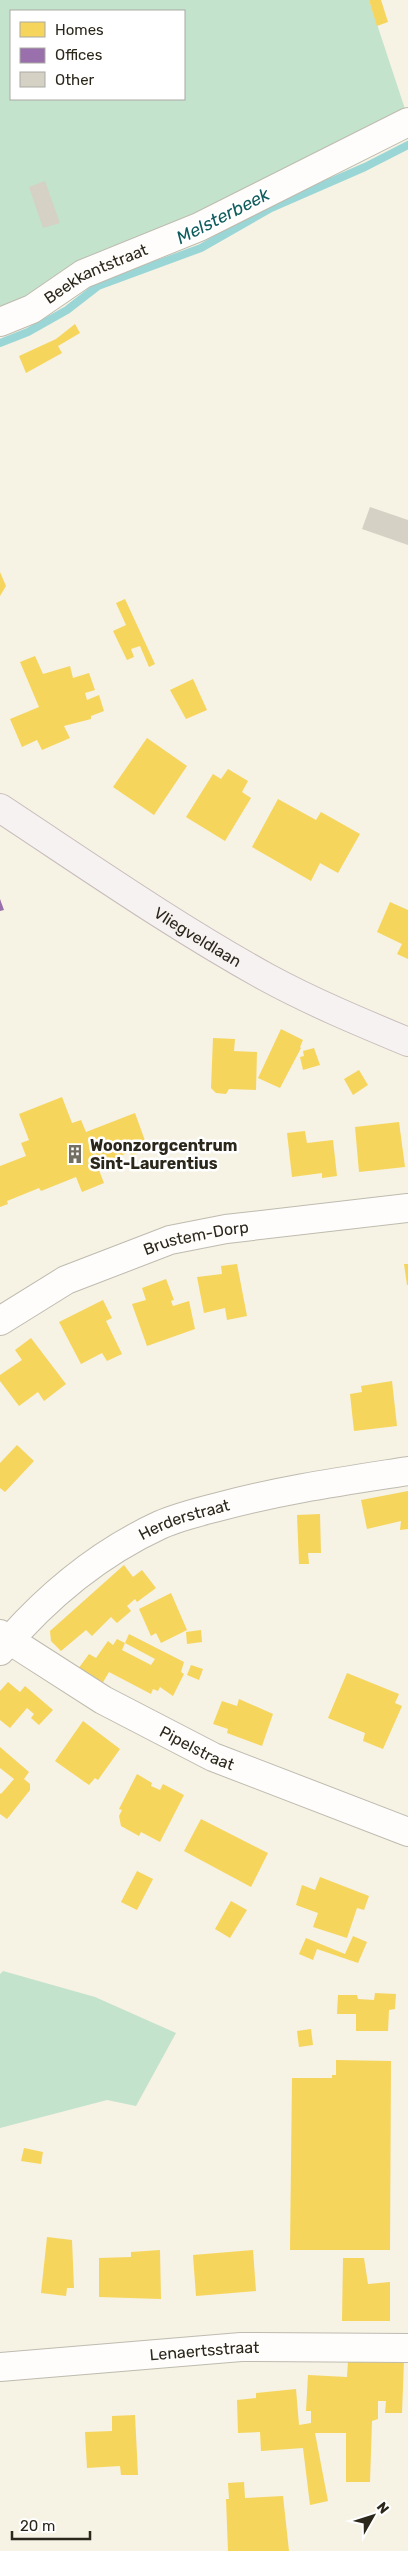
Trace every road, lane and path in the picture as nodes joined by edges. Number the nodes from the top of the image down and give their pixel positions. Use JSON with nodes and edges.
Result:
{"nodes":[{"id":1,"x":408,"y":122,"type":"edge"},
{"id":2,"x":0,"y":322,"type":"edge"},
{"id":3,"x":0,"y":808,"type":"edge"},
{"id":4,"x":408,"y":1042,"type":"edge"},
{"id":5,"x":408,"y":1208,"type":"edge"},
{"id":6,"x":0,"y":1321,"type":"edge"},
{"id":7,"x":408,"y":1471,"type":"edge"},
{"id":8,"x":3,"y":1642,"type":"edge"},
{"id":9,"x":408,"y":1832,"type":"edge"},
{"id":10,"x":408,"y":2348,"type":"edge"},
{"id":11,"x":0,"y":2367,"type":"edge"}],
"edges":[{"from":1,"to":2,"type":"street","name":"Beekkantstraat"},
{"from":3,"to":4,"type":"main road","name":"Vliegveldlaan"},
{"from":5,"to":6,"type":"street","name":"Brustem-Dorp"},
{"from":7,"to":8,"type":"street","name":"Herderstraat"},
{"from":8,"to":9,"type":"street","name":"Pipelstraat"},
{"from":10,"to":11,"type":"street","name":"Lenaertsstraat"}]}
